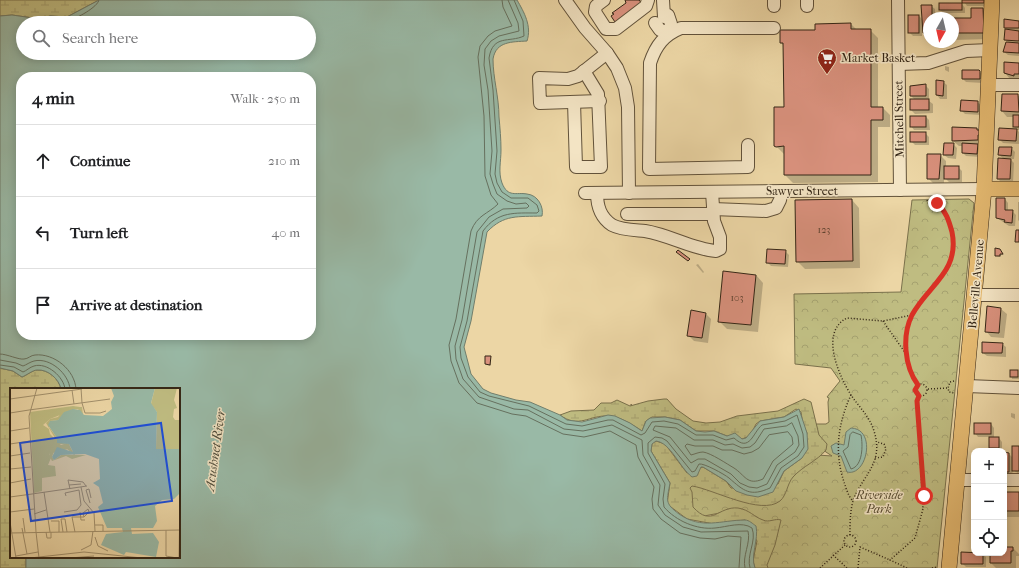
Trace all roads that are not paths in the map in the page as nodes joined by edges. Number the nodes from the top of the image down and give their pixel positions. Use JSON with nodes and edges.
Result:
{"nodes":[{"id":1,"x":648,"y":0,"type":"edge"},
{"id":2,"x":663,"y":0,"type":"edge"},
{"id":3,"x":898,"y":0,"type":"edge"},
{"id":4,"x":992,"y":0,"type":"edge"},
{"id":5,"x":571,"y":3,"type":"edge"},
{"id":6,"x":600,"y":3,"type":"edge"},
{"id":7,"x":774,"y":28,"type":"dead end"},
{"id":8,"x":669,"y":33,"type":"junction"},
{"id":9,"x":990,"y":50,"type":"junction"},
{"id":10,"x":607,"y":53,"type":"junction"},
{"id":11,"x":899,"y":64,"type":"junction"},
{"id":12,"x":584,"y":71,"type":"junction"},
{"id":13,"x":1019,"y":85,"type":"edge"},
{"id":14,"x":989,"y":86,"type":"junction"},
{"id":15,"x":600,"y":101,"type":"junction"},
{"id":16,"x":574,"y":102,"type":"junction"},
{"id":17,"x":650,"y":122,"type":"junction"},
{"id":18,"x":628,"y":123,"type":"junction"},
{"id":19,"x":748,"y":145,"type":"dead end"},
{"id":20,"x":984,"y":189,"type":"junction"},
{"id":21,"x":1019,"y":189,"type":"edge"},
{"id":22,"x":900,"y":190,"type":"junction"},
{"id":23,"x":782,"y":191,"type":"junction"},
{"id":24,"x":629,"y":192,"type":"junction"},
{"id":25,"x":712,"y":192,"type":"junction"},
{"id":26,"x":713,"y":211,"type":"junction"},
{"id":27,"x":627,"y":214,"type":"dead end"},
{"id":28,"x":976,"y":295,"type":"junction"},
{"id":29,"x":1019,"y":295,"type":"edge"},
{"id":30,"x":960,"y":387,"type":"junction"},
{"id":31,"x":1019,"y":388,"type":"edge"},
{"id":32,"x":958,"y":480,"type":"junction"},
{"id":33,"x":971,"y":480,"type":"edge"},
{"id":34,"x":1007,"y":480,"type":"edge"},
{"id":35,"x":1019,"y":480,"type":"edge"},
{"id":36,"x":944,"y":568,"type":"edge"}],
"edges":[{"from":1,"to":6,"type":"street"},
{"from":2,"to":8,"type":"street"},
{"from":3,"to":11,"type":"street","name":"Mitchell Street"},
{"from":4,"to":9,"type":"main road","name":"Belleville Avenue"},
{"from":5,"to":10,"type":"street"},
{"from":7,"to":8,"type":"street"},
{"from":8,"to":17,"type":"street"},
{"from":9,"to":11,"type":"street"},
{"from":9,"to":14,"type":"main road","name":"Belleville Avenue"},
{"from":10,"to":12,"type":"street"},
{"from":10,"to":18,"type":"street"},
{"from":11,"to":22,"type":"street","name":"Mitchell Street"},
{"from":12,"to":15,"type":"street"},
{"from":12,"to":16,"type":"street"},
{"from":13,"to":14,"type":"street"},
{"from":14,"to":20,"type":"main road","name":"Belleville Avenue"},
{"from":15,"to":16,"type":"street"},
{"from":15,"to":16,"type":"street"},
{"from":17,"to":18,"type":"street"},
{"from":17,"to":19,"type":"street"},
{"from":18,"to":24,"type":"street"},
{"from":20,"to":21,"type":"main road","name":"Sawyer Street"},
{"from":20,"to":22,"type":"street","name":"Sawyer Street"},
{"from":20,"to":28,"type":"main road","name":"Belleville Avenue"},
{"from":22,"to":23,"type":"street","name":"Sawyer Street"},
{"from":23,"to":25,"type":"street","name":"Sawyer Street"},
{"from":23,"to":26,"type":"street"},
{"from":24,"to":25,"type":"street","name":"Sawyer Street"},
{"from":24,"to":26,"type":"street","name":"Sawyer Street"},
{"from":25,"to":26,"type":"street"},
{"from":26,"to":27,"type":"street"},
{"from":28,"to":29,"type":"street"},
{"from":28,"to":30,"type":"main road","name":"Belleville Avenue"},
{"from":30,"to":31,"type":"street"},
{"from":30,"to":32,"type":"main road","name":"Belleville Avenue"},
{"from":32,"to":33,"type":"street"},
{"from":32,"to":36,"type":"main road","name":"Belleville Avenue"},
{"from":34,"to":35,"type":"street"}]}
